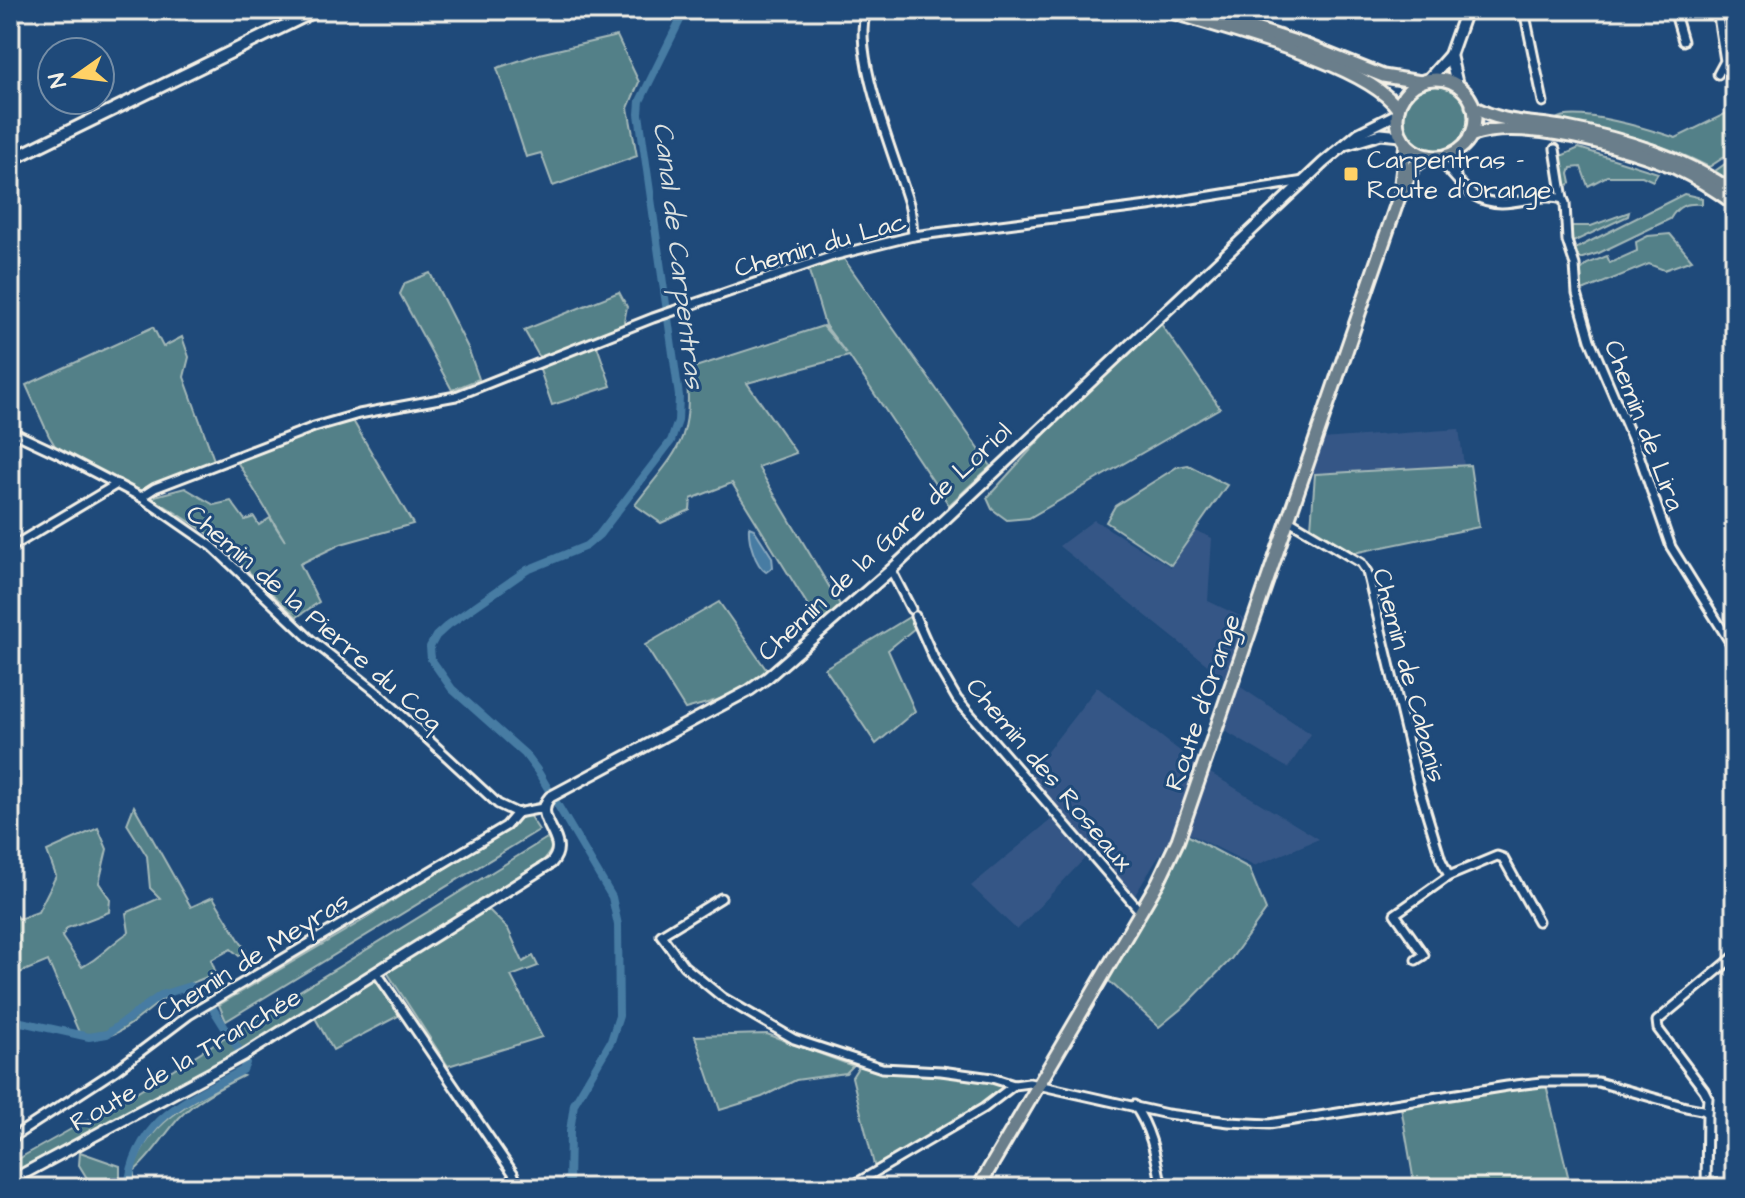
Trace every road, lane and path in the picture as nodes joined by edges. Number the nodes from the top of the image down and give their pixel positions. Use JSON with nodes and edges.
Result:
{"nodes":[{"id":1,"x":317,"y":10,"type":"edge"},
{"id":2,"x":867,"y":10,"type":"edge"},
{"id":3,"x":1165,"y":10,"type":"edge"},
{"id":4,"x":1197,"y":10,"type":"edge"},
{"id":5,"x":1466,"y":10,"type":"edge"},
{"id":6,"x":1524,"y":10,"type":"edge"},
{"id":7,"x":1674,"y":10,"type":"edge"},
{"id":8,"x":1717,"y":10,"type":"edge"},
{"id":9,"x":303,"y":13,"type":"edge"},
{"id":10,"x":1683,"y":41,"type":"dead end"},
{"id":11,"x":1450,"y":55,"type":"junction"},
{"id":12,"x":1718,"y":74,"type":"dead end"},
{"id":13,"x":1420,"y":81,"type":"junction"},
{"id":14,"x":1457,"y":85,"type":"junction"},
{"id":15,"x":1543,"y":102,"type":"dead end"},
{"id":16,"x":1472,"y":106,"type":"junction"},
{"id":17,"x":1398,"y":111,"type":"junction"},
{"id":18,"x":1470,"y":136,"type":"junction"},
{"id":19,"x":1404,"y":139,"type":"junction"},
{"id":20,"x":1345,"y":145,"type":"junction"},
{"id":21,"x":1555,"y":149,"type":"dead end"},
{"id":22,"x":1457,"y":150,"type":"junction"},
{"id":23,"x":1432,"y":156,"type":"junction"},
{"id":24,"x":10,"y":160,"type":"edge"},
{"id":25,"x":1457,"y":178,"type":"junction"},
{"id":26,"x":1304,"y":181,"type":"junction"},
{"id":27,"x":1735,"y":193,"type":"edge"},
{"id":28,"x":1563,"y":199,"type":"junction"},
{"id":29,"x":1398,"y":200,"type":"junction"},
{"id":30,"x":1735,"y":204,"type":"edge"},
{"id":31,"x":913,"y":236,"type":"junction"},
{"id":32,"x":10,"y":431,"type":"edge"},
{"id":33,"x":117,"y":484,"type":"junction"},
{"id":34,"x":141,"y":497,"type":"junction"},
{"id":35,"x":1289,"y":520,"type":"junction"},
{"id":36,"x":10,"y":548,"type":"edge"},
{"id":37,"x":891,"y":570,"type":"junction"},
{"id":38,"x":1735,"y":650,"type":"edge"},
{"id":39,"x":543,"y":808,"type":"junction"},
{"id":40,"x":517,"y":813,"type":"junction"},
{"id":41,"x":1449,"y":876,"type":"junction"},
{"id":42,"x":721,"y":898,"type":"dead end"},
{"id":43,"x":1140,"y":911,"type":"junction"},
{"id":44,"x":1538,"y":921,"type":"dead end"},
{"id":45,"x":1735,"y":956,"type":"edge"},
{"id":46,"x":1416,"y":960,"type":"dead end"},
{"id":47,"x":378,"y":972,"type":"junction"},
{"id":48,"x":1039,"y":1084,"type":"junction"},
{"id":49,"x":1014,"y":1085,"type":"junction"},
{"id":50,"x":1134,"y":1105,"type":"junction"},
{"id":51,"x":1708,"y":1113,"type":"junction"},
{"id":52,"x":10,"y":1139,"type":"edge"},
{"id":53,"x":10,"y":1181,"type":"edge"},
{"id":54,"x":519,"y":1188,"type":"edge"},
{"id":55,"x":848,"y":1188,"type":"edge"},
{"id":56,"x":978,"y":1188,"type":"edge"},
{"id":57,"x":1162,"y":1188,"type":"edge"},
{"id":58,"x":1706,"y":1188,"type":"edge"}],
"edges":[{"from":1,"to":9,"type":"main road"},
{"from":2,"to":31,"type":"street"},
{"from":3,"to":17,"type":"main road"},
{"from":4,"to":13,"type":"main road"},
{"from":5,"to":11,"type":"main road"},
{"from":6,"to":15,"type":"street"},
{"from":7,"to":10,"type":"street"},
{"from":8,"to":12,"type":"street"},
{"from":9,"to":24,"type":"main road"},
{"from":11,"to":13,"type":"main road"},
{"from":11,"to":14,"type":"main road"},
{"from":13,"to":14,"type":"main road"},
{"from":13,"to":17,"type":"main road"},
{"from":14,"to":16,"type":"main road"},
{"from":16,"to":18,"type":"main road"},
{"from":16,"to":27,"type":"main road"},
{"from":17,"to":19,"type":"main road"},
{"from":17,"to":20,"type":"street","name":"Chemin de la Gare de Loriol"},
{"from":18,"to":22,"type":"main road"},
{"from":18,"to":30,"type":"main road"},
{"from":19,"to":20,"type":"street","name":"Chemin de la Gare de Loriol"},
{"from":19,"to":23,"type":"main road"},
{"from":19,"to":29,"type":"main road","name":"Route d'Orange"},
{"from":20,"to":26,"type":"street","name":"Chemin de la Gare de Loriol"},
{"from":21,"to":28,"type":"street","name":"Chemin de Lira"},
{"from":22,"to":23,"type":"main road"},
{"from":22,"to":25,"type":"street"},
{"from":23,"to":25,"type":"street"},
{"from":23,"to":29,"type":"main road","name":"Route d'Orange"},
{"from":25,"to":28,"type":"street"},
{"from":26,"to":31,"type":"street","name":"Chemin du Lac"},
{"from":26,"to":37,"type":"street","name":"Chemin de la Gare de Loriol"},
{"from":28,"to":38,"type":"street","name":"Chemin de Lira"},
{"from":29,"to":35,"type":"main road","name":"Route d'Orange"},
{"from":31,"to":34,"type":"street","name":"Chemin du Lac"},
{"from":32,"to":33,"type":"street","name":"Chemin de la Pierre du Coq"},
{"from":33,"to":34,"type":"street","name":"Chemin de la Pierre du Coq"},
{"from":33,"to":36,"type":"street"},
{"from":34,"to":40,"type":"street","name":"Chemin de la Pierre du Coq"},
{"from":35,"to":41,"type":"street","name":"Chemin de Cabanis"},
{"from":35,"to":43,"type":"main road","name":"Route d'Orange"},
{"from":37,"to":39,"type":"street","name":"Chemin de la Gare de Loriol"},
{"from":37,"to":43,"type":"street","name":"Chemin des Roseaux"},
{"from":39,"to":40,"type":"street"},
{"from":39,"to":47,"type":"street"},
{"from":40,"to":52,"type":"street","name":"Chemin de Meyras"},
{"from":41,"to":44,"type":"street"},
{"from":41,"to":46,"type":"street"},
{"from":42,"to":49,"type":"street"},
{"from":43,"to":48,"type":"main road","name":"Route d'Orange"},
{"from":45,"to":51,"type":"street"},
{"from":47,"to":53,"type":"street","name":"Route de la Tranchée"},
{"from":47,"to":54,"type":"street"},
{"from":48,"to":49,"type":"street"},
{"from":48,"to":50,"type":"street"},
{"from":48,"to":56,"type":"main road","name":"Route d'Orange"},
{"from":49,"to":55,"type":"street"},
{"from":50,"to":51,"type":"street"},
{"from":50,"to":57,"type":"street"},
{"from":51,"to":58,"type":"street"}]}
